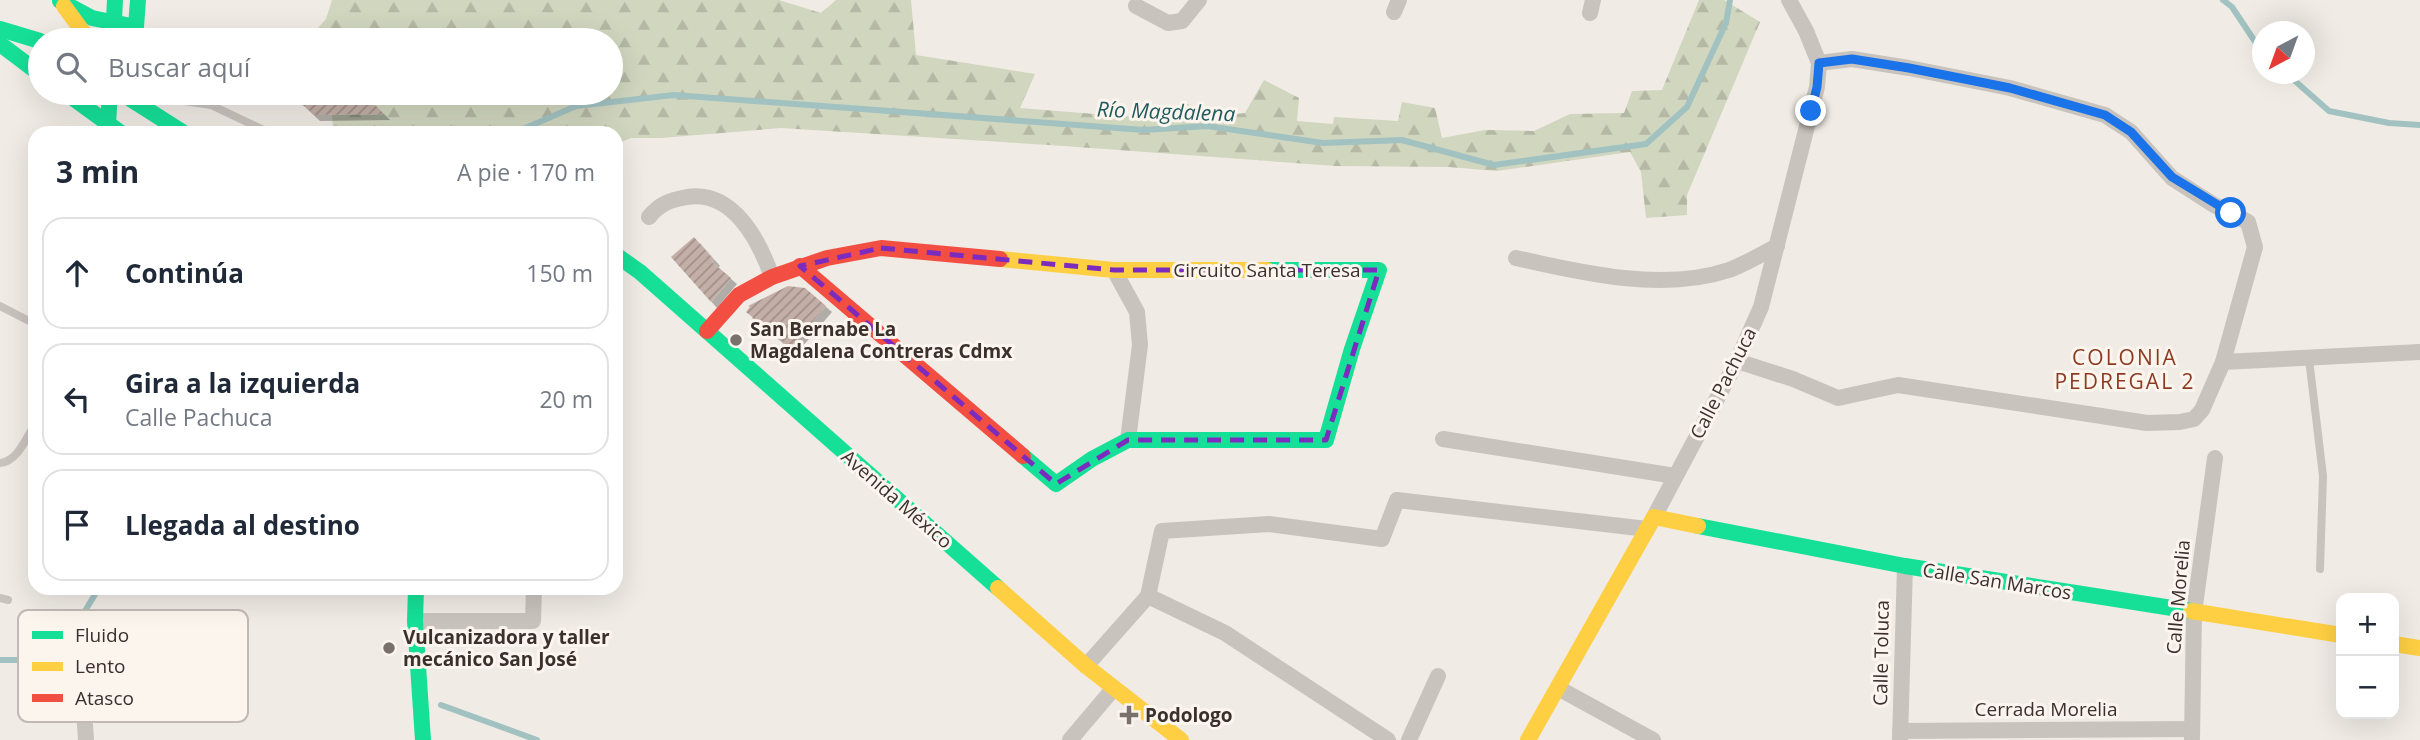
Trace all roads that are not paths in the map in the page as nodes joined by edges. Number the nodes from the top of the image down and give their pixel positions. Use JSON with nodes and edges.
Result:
{"nodes":[{"id":1,"x":115,"y":0,"type":"edge"},
{"id":2,"x":138,"y":0,"type":"edge"},
{"id":3,"x":1199,"y":0,"type":"edge"},
{"id":4,"x":1789,"y":0,"type":"edge"},
{"id":5,"x":59,"y":1,"type":"edge"},
{"id":6,"x":1136,"y":6,"type":"dead end"},
{"id":7,"x":114,"y":23,"type":"junction"},
{"id":8,"x":80,"y":28,"type":"edge"},
{"id":9,"x":114,"y":28,"type":"edge"},
{"id":10,"x":124,"y":28,"type":"edge"},
{"id":11,"x":136,"y":28,"type":"edge"},
{"id":12,"x":0,"y":29,"type":"edge"},
{"id":13,"x":28,"y":37,"type":"edge"},
{"id":14,"x":0,"y":44,"type":"edge"},
{"id":15,"x":1819,"y":63,"type":"junction"},
{"id":16,"x":28,"y":65,"type":"edge"},
{"id":17,"x":82,"y":105,"type":"edge"},
{"id":18,"x":111,"y":105,"type":"edge"},
{"id":19,"x":131,"y":105,"type":"edge"},
{"id":20,"x":145,"y":105,"type":"edge"},
{"id":21,"x":211,"y":105,"type":"edge"},
{"id":22,"x":111,"y":126,"type":"edge"},
{"id":23,"x":114,"y":126,"type":"edge"},
{"id":24,"x":132,"y":126,"type":"edge"},
{"id":25,"x":174,"y":126,"type":"edge"},
{"id":26,"x":255,"y":126,"type":"edge"},
{"id":27,"x":649,"y":217,"type":"dead end"},
{"id":28,"x":1777,"y":246,"type":"junction"},
{"id":29,"x":1516,"y":258,"type":"dead end"},
{"id":30,"x":623,"y":260,"type":"edge"},
{"id":31,"x":800,"y":265,"type":"junction"},
{"id":32,"x":1114,"y":270,"type":"junction"},
{"id":33,"x":772,"y":277,"type":"junction"},
{"id":34,"x":0,"y":306,"type":"edge"},
{"id":35,"x":28,"y":320,"type":"edge"},
{"id":36,"x":706,"y":331,"type":"junction"},
{"id":37,"x":2420,"y":352,"type":"edge"},
{"id":38,"x":2309,"y":359,"type":"junction"},
{"id":39,"x":1737,"y":361,"type":"junction"},
{"id":40,"x":2223,"y":362,"type":"junction"},
{"id":41,"x":28,"y":435,"type":"edge"},
{"id":42,"x":1443,"y":439,"type":"dead end"},
{"id":43,"x":1128,"y":440,"type":"junction"},
{"id":44,"x":2216,"y":458,"type":"dead end"},
{"id":45,"x":0,"y":463,"type":"edge"},
{"id":46,"x":1675,"y":476,"type":"junction"},
{"id":47,"x":1650,"y":523,"type":"junction"},
{"id":48,"x":1905,"y":566,"type":"junction"},
{"id":49,"x":2320,"y":569,"type":"dead end"},
{"id":50,"x":416,"y":595,"type":"edge"},
{"id":51,"x":534,"y":595,"type":"edge"},
{"id":52,"x":1148,"y":596,"type":"junction"},
{"id":53,"x":2194,"y":613,"type":"junction"},
{"id":54,"x":415,"y":621,"type":"junction"},
{"id":55,"x":2336,"y":634,"type":"edge"},
{"id":56,"x":2399,"y":644,"type":"edge"},
{"id":57,"x":2420,"y":648,"type":"edge"},
{"id":58,"x":1086,"y":666,"type":"junction"},
{"id":59,"x":1438,"y":676,"type":"dead end"},
{"id":60,"x":1114,"y":688,"type":"junction"},
{"id":61,"x":1558,"y":688,"type":"junction"},
{"id":62,"x":85,"y":722,"type":"edge"},
{"id":63,"x":2192,"y":735,"type":"edge"},
{"id":64,"x":1900,"y":736,"type":"edge"},
{"id":65,"x":86,"y":740,"type":"edge"},
{"id":66,"x":423,"y":740,"type":"edge"},
{"id":67,"x":1070,"y":740,"type":"edge"},
{"id":68,"x":1181,"y":740,"type":"edge"},
{"id":69,"x":1388,"y":740,"type":"edge"},
{"id":70,"x":1409,"y":740,"type":"edge"},
{"id":71,"x":1528,"y":740,"type":"edge"},
{"id":72,"x":1653,"y":740,"type":"edge"}],
"edges":[{"from":1,"to":7,"type":"street"},
{"from":2,"to":11,"type":"street"},
{"from":3,"to":6,"type":"street"},
{"from":4,"to":15,"type":"street","name":"Calle Pachuca"},
{"from":5,"to":7,"type":"street"},
{"from":5,"to":8,"type":"street"},
{"from":7,"to":9,"type":"street"},
{"from":7,"to":10,"type":"street"},
{"from":12,"to":13,"type":"street"},
{"from":14,"to":16,"type":"street"},
{"from":15,"to":28,"type":"street","name":"Calle Pachuca"},
{"from":15,"to":40,"type":"street"},
{"from":17,"to":22,"type":"street"},
{"from":18,"to":23,"type":"street"},
{"from":19,"to":24,"type":"street"},
{"from":20,"to":25,"type":"street"},
{"from":21,"to":26,"type":"lane"},
{"from":27,"to":33,"type":"street"},
{"from":28,"to":29,"type":"street"},
{"from":28,"to":39,"type":"street","name":"Calle Pachuca"},
{"from":30,"to":36,"type":"street","name":"Avenida México"},
{"from":31,"to":32,"type":"street","name":"Circuito Santa Teresa"},
{"from":31,"to":33,"type":"street","name":"Circuito Santa Teresa"},
{"from":31,"to":43,"type":"street","name":"Circuito Santa Teresa"},
{"from":32,"to":43,"type":"street"},
{"from":32,"to":43,"type":"street","name":"Circuito Santa Teresa"},
{"from":33,"to":36,"type":"street","name":"Circuito Santa Teresa"},
{"from":34,"to":35,"type":"lane"},
{"from":36,"to":58,"type":"street","name":"Avenida México"},
{"from":37,"to":38,"type":"street"},
{"from":38,"to":40,"type":"street"},
{"from":38,"to":49,"type":"lane"},
{"from":39,"to":40,"type":"street"},
{"from":39,"to":46,"type":"street","name":"Calle Pachuca"},
{"from":41,"to":45,"type":"lane"},
{"from":42,"to":46,"type":"street"},
{"from":44,"to":53,"type":"street","name":"Calle Morelia"},
{"from":46,"to":47,"type":"street","name":"Calle Pachuca"},
{"from":47,"to":48,"type":"street","name":"Calle San Marcos"},
{"from":47,"to":52,"type":"street"},
{"from":47,"to":61,"type":"street","name":"Calle Pachuca"},
{"from":48,"to":53,"type":"street","name":"Calle San Marcos"},
{"from":48,"to":64,"type":"street","name":"Calle Toluca"},
{"from":50,"to":54,"type":"street"},
{"from":51,"to":54,"type":"street"},
{"from":52,"to":58,"type":"street"},
{"from":52,"to":69,"type":"street"},
{"from":53,"to":55,"type":"street","name":"Calle San Marcos"},
{"from":53,"to":63,"type":"street","name":"Calle Morelia"},
{"from":54,"to":66,"type":"street"},
{"from":56,"to":57,"type":"street"},
{"from":58,"to":60,"type":"street","name":"Avenida México"},
{"from":59,"to":70,"type":"street"},
{"from":60,"to":67,"type":"street"},
{"from":60,"to":68,"type":"street","name":"Avenida México"},
{"from":61,"to":71,"type":"street","name":"Calle Pachuca"},
{"from":61,"to":72,"type":"street"},
{"from":62,"to":65,"type":"street"},
{"from":63,"to":64,"type":"street","name":"Cerrada Morelia"}]}
